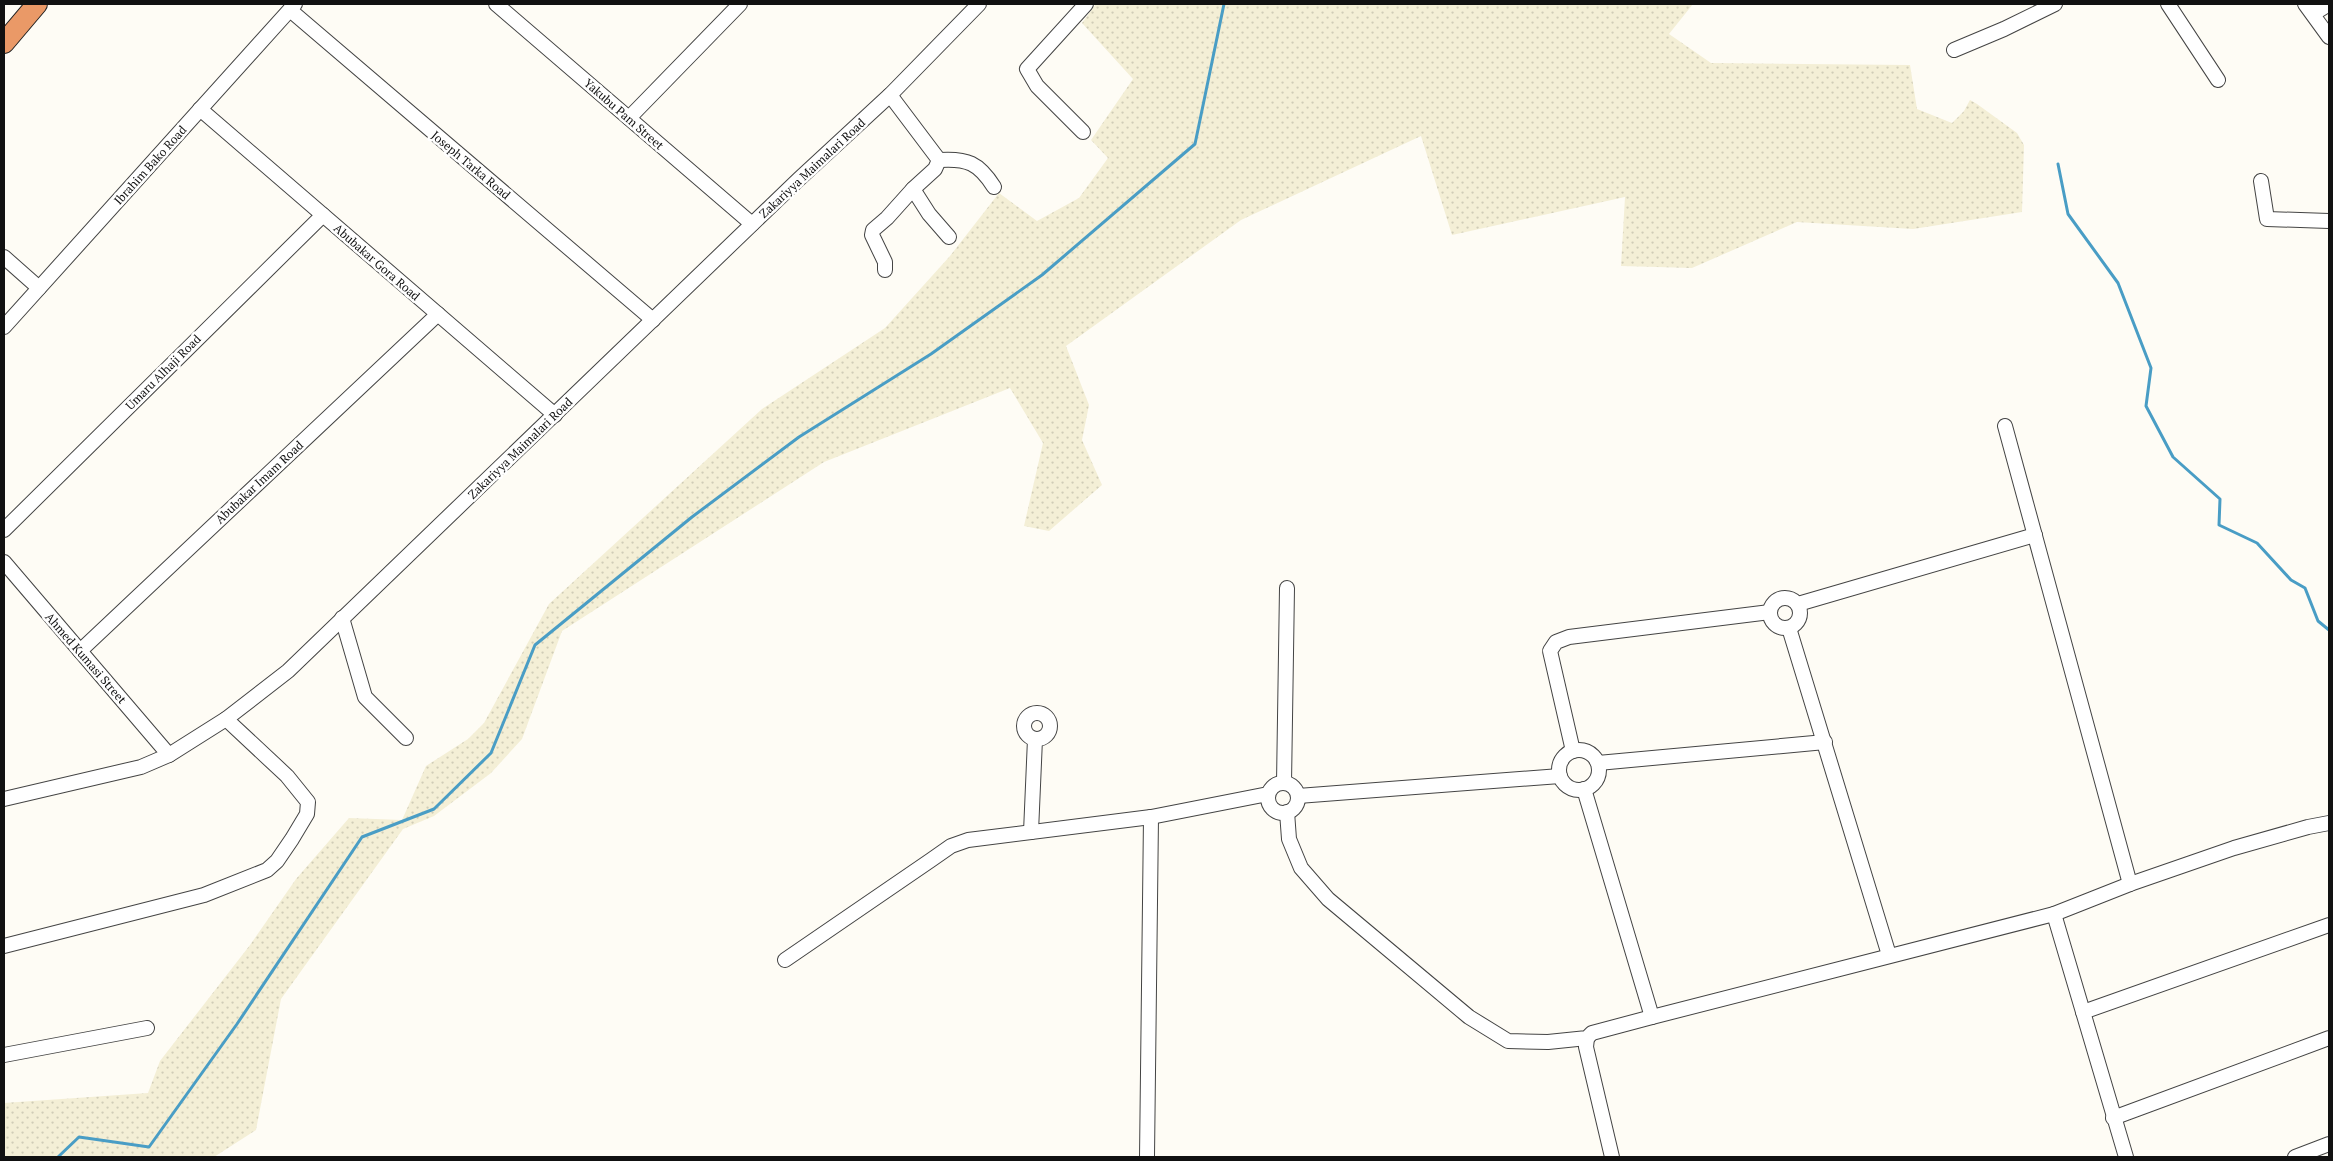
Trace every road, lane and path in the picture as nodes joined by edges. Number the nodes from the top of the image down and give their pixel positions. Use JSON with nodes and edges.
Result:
{"nodes":[{"id":1,"x":23,"y":4,"type":"edge"},
{"id":2,"x":37,"y":4,"type":"edge"},
{"id":3,"x":740,"y":4,"type":"edge"},
{"id":4,"x":979,"y":4,"type":"edge"},
{"id":5,"x":1086,"y":4,"type":"edge"},
{"id":6,"x":2055,"y":4,"type":"edge"},
{"id":7,"x":2168,"y":4,"type":"edge"},
{"id":8,"x":2329,"y":4,"type":"edge"},
{"id":9,"x":504,"y":6,"type":"edge"},
{"id":10,"x":293,"y":7,"type":"edge"},
{"id":11,"x":2309,"y":9,"type":"edge"},
{"id":12,"x":4,"y":26,"type":"edge"},
{"id":13,"x":2329,"y":37,"type":"edge"},
{"id":14,"x":4,"y":43,"type":"edge"},
{"id":15,"x":1954,"y":50,"type":"dead end"},
{"id":16,"x":2218,"y":80,"type":"dead end"},
{"id":17,"x":890,"y":95,"type":"junction"},
{"id":18,"x":200,"y":109,"type":"junction"},
{"id":19,"x":628,"y":118,"type":"junction"},
{"id":20,"x":1083,"y":132,"type":"dead end"},
{"id":21,"x":939,"y":160,"type":"junction"},
{"id":22,"x":2261,"y":181,"type":"dead end"},
{"id":23,"x":994,"y":187,"type":"dead end"},
{"id":24,"x":913,"y":189,"type":"junction"},
{"id":25,"x":323,"y":215,"type":"junction"},
{"id":26,"x":2329,"y":221,"type":"edge"},
{"id":27,"x":752,"y":224,"type":"junction"},
{"id":28,"x":950,"y":237,"type":"dead end"},
{"id":29,"x":4,"y":257,"type":"edge"},
{"id":30,"x":885,"y":270,"type":"dead end"},
{"id":31,"x":39,"y":288,"type":"junction"},
{"id":32,"x":438,"y":314,"type":"junction"},
{"id":33,"x":653,"y":320,"type":"junction"},
{"id":34,"x":4,"y":327,"type":"edge"},
{"id":35,"x":555,"y":415,"type":"junction"},
{"id":36,"x":2005,"y":426,"type":"dead end"},
{"id":37,"x":4,"y":530,"type":"edge"},
{"id":38,"x":2034,"y":535,"type":"junction"},
{"id":39,"x":4,"y":562,"type":"edge"},
{"id":40,"x":1287,"y":588,"type":"dead end"},
{"id":41,"x":1798,"y":604,"type":"junction"},
{"id":42,"x":1770,"y":612,"type":"junction"},
{"id":43,"x":342,"y":618,"type":"junction"},
{"id":44,"x":1789,"y":628,"type":"junction"},
{"id":45,"x":80,"y":651,"type":"junction"},
{"id":46,"x":226,"y":719,"type":"junction"},
{"id":47,"x":406,"y":738,"type":"dead end"},
{"id":48,"x":1035,"y":739,"type":"dead end"},
{"id":49,"x":1825,"y":742,"type":"junction"},
{"id":50,"x":1573,"y":751,"type":"junction"},
{"id":51,"x":168,"y":755,"type":"junction"},
{"id":52,"x":1598,"y":763,"type":"junction"},
{"id":53,"x":1560,"y":776,"type":"junction"},
{"id":54,"x":1284,"y":782,"type":"junction"},
{"id":55,"x":1584,"y":789,"type":"junction"},
{"id":56,"x":1268,"y":794,"type":"junction"},
{"id":57,"x":1298,"y":796,"type":"junction"},
{"id":58,"x":4,"y":799,"type":"edge"},
{"id":59,"x":1287,"y":812,"type":"junction"},
{"id":60,"x":1151,"y":817,"type":"junction"},
{"id":61,"x":2329,"y":823,"type":"edge"},
{"id":62,"x":1031,"y":832,"type":"junction"},
{"id":63,"x":2130,"y":884,"type":"junction"},
{"id":64,"x":2054,"y":914,"type":"junction"},
{"id":65,"x":2329,"y":925,"type":"edge"},
{"id":66,"x":4,"y":946,"type":"edge"},
{"id":67,"x":1890,"y":955,"type":"junction"},
{"id":68,"x":785,"y":960,"type":"dead end"},
{"id":69,"x":2083,"y":1012,"type":"junction"},
{"id":70,"x":1652,"y":1017,"type":"junction"},
{"id":71,"x":147,"y":1028,"type":"dead end"},
{"id":72,"x":1587,"y":1038,"type":"junction"},
{"id":73,"x":2329,"y":1038,"type":"edge"},
{"id":74,"x":4,"y":1055,"type":"edge"},
{"id":75,"x":2113,"y":1118,"type":"junction"},
{"id":76,"x":2329,"y":1144,"type":"edge"},
{"id":77,"x":1147,"y":1157,"type":"edge"},
{"id":78,"x":1612,"y":1157,"type":"edge"},
{"id":79,"x":2126,"y":1157,"type":"edge"},
{"id":80,"x":2295,"y":1157,"type":"edge"}],
"edges":[{"from":1,"to":12,"type":"highway"},
{"from":2,"to":14,"type":"highway"},
{"from":3,"to":19,"type":"street"},
{"from":4,"to":17,"type":"street","name":"Zakariyya Maimalari Road"},
{"from":5,"to":20,"type":"street"},
{"from":6,"to":15,"type":"street"},
{"from":7,"to":16,"type":"street"},
{"from":8,"to":11,"type":"street"},
{"from":9,"to":19,"type":"street","name":"Yakubu Pam Street"},
{"from":10,"to":18,"type":"street","name":"Ibrahim Bako Road"},
{"from":10,"to":33,"type":"street","name":"Joseph Tarka Road"},
{"from":11,"to":13,"type":"street"},
{"from":17,"to":21,"type":"street"},
{"from":17,"to":27,"type":"street","name":"Zakariyya Maimalari Road"},
{"from":18,"to":25,"type":"street","name":"Abubakar Gora Road"},
{"from":18,"to":31,"type":"street","name":"Ibrahim Bako Road"},
{"from":19,"to":27,"type":"street","name":"Yakubu Pam Street"},
{"from":21,"to":23,"type":"street"},
{"from":21,"to":24,"type":"street"},
{"from":22,"to":26,"type":"street"},
{"from":24,"to":28,"type":"street"},
{"from":24,"to":30,"type":"street"},
{"from":25,"to":32,"type":"street","name":"Abubakar Gora Road"},
{"from":25,"to":37,"type":"street","name":"Umaru Alhaji Road"},
{"from":27,"to":33,"type":"street","name":"Zakariyya Maimalari Road"},
{"from":29,"to":31,"type":"street"},
{"from":31,"to":34,"type":"street","name":"Ibrahim Bako Road"},
{"from":32,"to":35,"type":"street","name":"Abubakar Gora Road"},
{"from":32,"to":45,"type":"street","name":"Abubakar Imam Road"},
{"from":33,"to":35,"type":"street","name":"Zakariyya Maimalari Road"},
{"from":35,"to":43,"type":"street","name":"Zakariyya Maimalari Road"},
{"from":36,"to":38,"type":"street"},
{"from":38,"to":41,"type":"street"},
{"from":38,"to":63,"type":"street"},
{"from":39,"to":45,"type":"street","name":"Ahmed Kumasi Street"},
{"from":40,"to":54,"type":"street"},
{"from":41,"to":42,"type":"street"},
{"from":41,"to":44,"type":"street"},
{"from":42,"to":44,"type":"street"},
{"from":42,"to":50,"type":"street"},
{"from":43,"to":46,"type":"street","name":"Zakariyya Maimalari Road"},
{"from":43,"to":47,"type":"street"},
{"from":44,"to":49,"type":"street"},
{"from":45,"to":51,"type":"street","name":"Ahmed Kumasi Street"},
{"from":46,"to":51,"type":"street","name":"Zakariyya Maimalari Road"},
{"from":46,"to":66,"type":"street"},
{"from":48,"to":62,"type":"street"},
{"from":49,"to":52,"type":"street"},
{"from":49,"to":67,"type":"street"},
{"from":50,"to":52,"type":"street"},
{"from":50,"to":53,"type":"street"},
{"from":51,"to":58,"type":"street","name":"Zakariyya Maimalari Road"},
{"from":52,"to":55,"type":"street"},
{"from":53,"to":55,"type":"street"},
{"from":53,"to":57,"type":"street"},
{"from":54,"to":56,"type":"street"},
{"from":54,"to":57,"type":"street"},
{"from":55,"to":70,"type":"street"},
{"from":56,"to":59,"type":"street"},
{"from":56,"to":60,"type":"street"},
{"from":57,"to":59,"type":"street"},
{"from":59,"to":72,"type":"street"},
{"from":60,"to":62,"type":"street"},
{"from":60,"to":77,"type":"street"},
{"from":61,"to":63,"type":"street"},
{"from":62,"to":68,"type":"street"},
{"from":63,"to":64,"type":"street"},
{"from":64,"to":67,"type":"street"},
{"from":64,"to":69,"type":"street"},
{"from":65,"to":69,"type":"street"},
{"from":67,"to":70,"type":"street"},
{"from":69,"to":75,"type":"street"},
{"from":70,"to":72,"type":"street"},
{"from":71,"to":74,"type":"street"},
{"from":72,"to":78,"type":"street"},
{"from":73,"to":75,"type":"street"},
{"from":75,"to":79,"type":"street"},
{"from":76,"to":80,"type":"street"}]}
